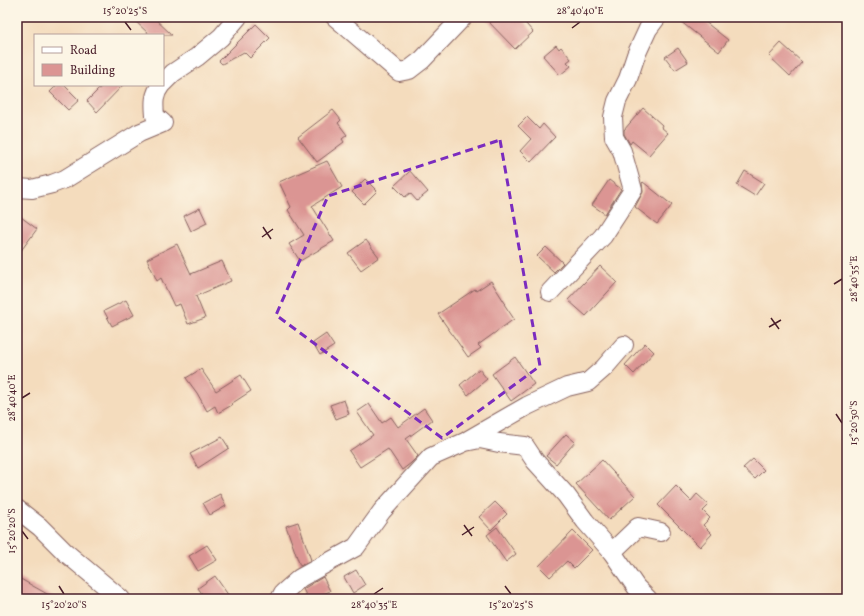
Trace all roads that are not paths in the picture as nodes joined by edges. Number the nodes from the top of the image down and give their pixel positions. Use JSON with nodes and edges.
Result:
{"nodes":[{"id":1,"x":238,"y":17,"type":"edge"},
{"id":2,"x":335,"y":17,"type":"edge"},
{"id":3,"x":463,"y":17,"type":"edge"},
{"id":4,"x":657,"y":17,"type":"edge"},
{"id":5,"x":164,"y":82,"type":"edge"},
{"id":6,"x":161,"y":86,"type":"edge"},
{"id":7,"x":17,"y":188,"type":"edge"},
{"id":8,"x":550,"y":292,"type":"dead end"},
{"id":9,"x":624,"y":345,"type":"dead end"},
{"id":10,"x":465,"y":442,"type":"junction"},
{"id":11,"x":17,"y":509,"type":"edge"},
{"id":12,"x":661,"y":532,"type":"dead end"},
{"id":13,"x":612,"y":552,"type":"junction"},
{"id":14,"x":121,"y":599,"type":"edge"},
{"id":15,"x":280,"y":599,"type":"edge"},
{"id":16,"x":648,"y":599,"type":"edge"}],
"edges":[{"from":1,"to":5,"type":"street"},
{"from":2,"to":3,"type":"street"},
{"from":4,"to":8,"type":"street"},
{"from":6,"to":7,"type":"street"},
{"from":9,"to":10,"type":"street"},
{"from":10,"to":13,"type":"street"},
{"from":10,"to":15,"type":"street"},
{"from":11,"to":14,"type":"street"},
{"from":12,"to":13,"type":"street"},
{"from":13,"to":16,"type":"street"}]}
